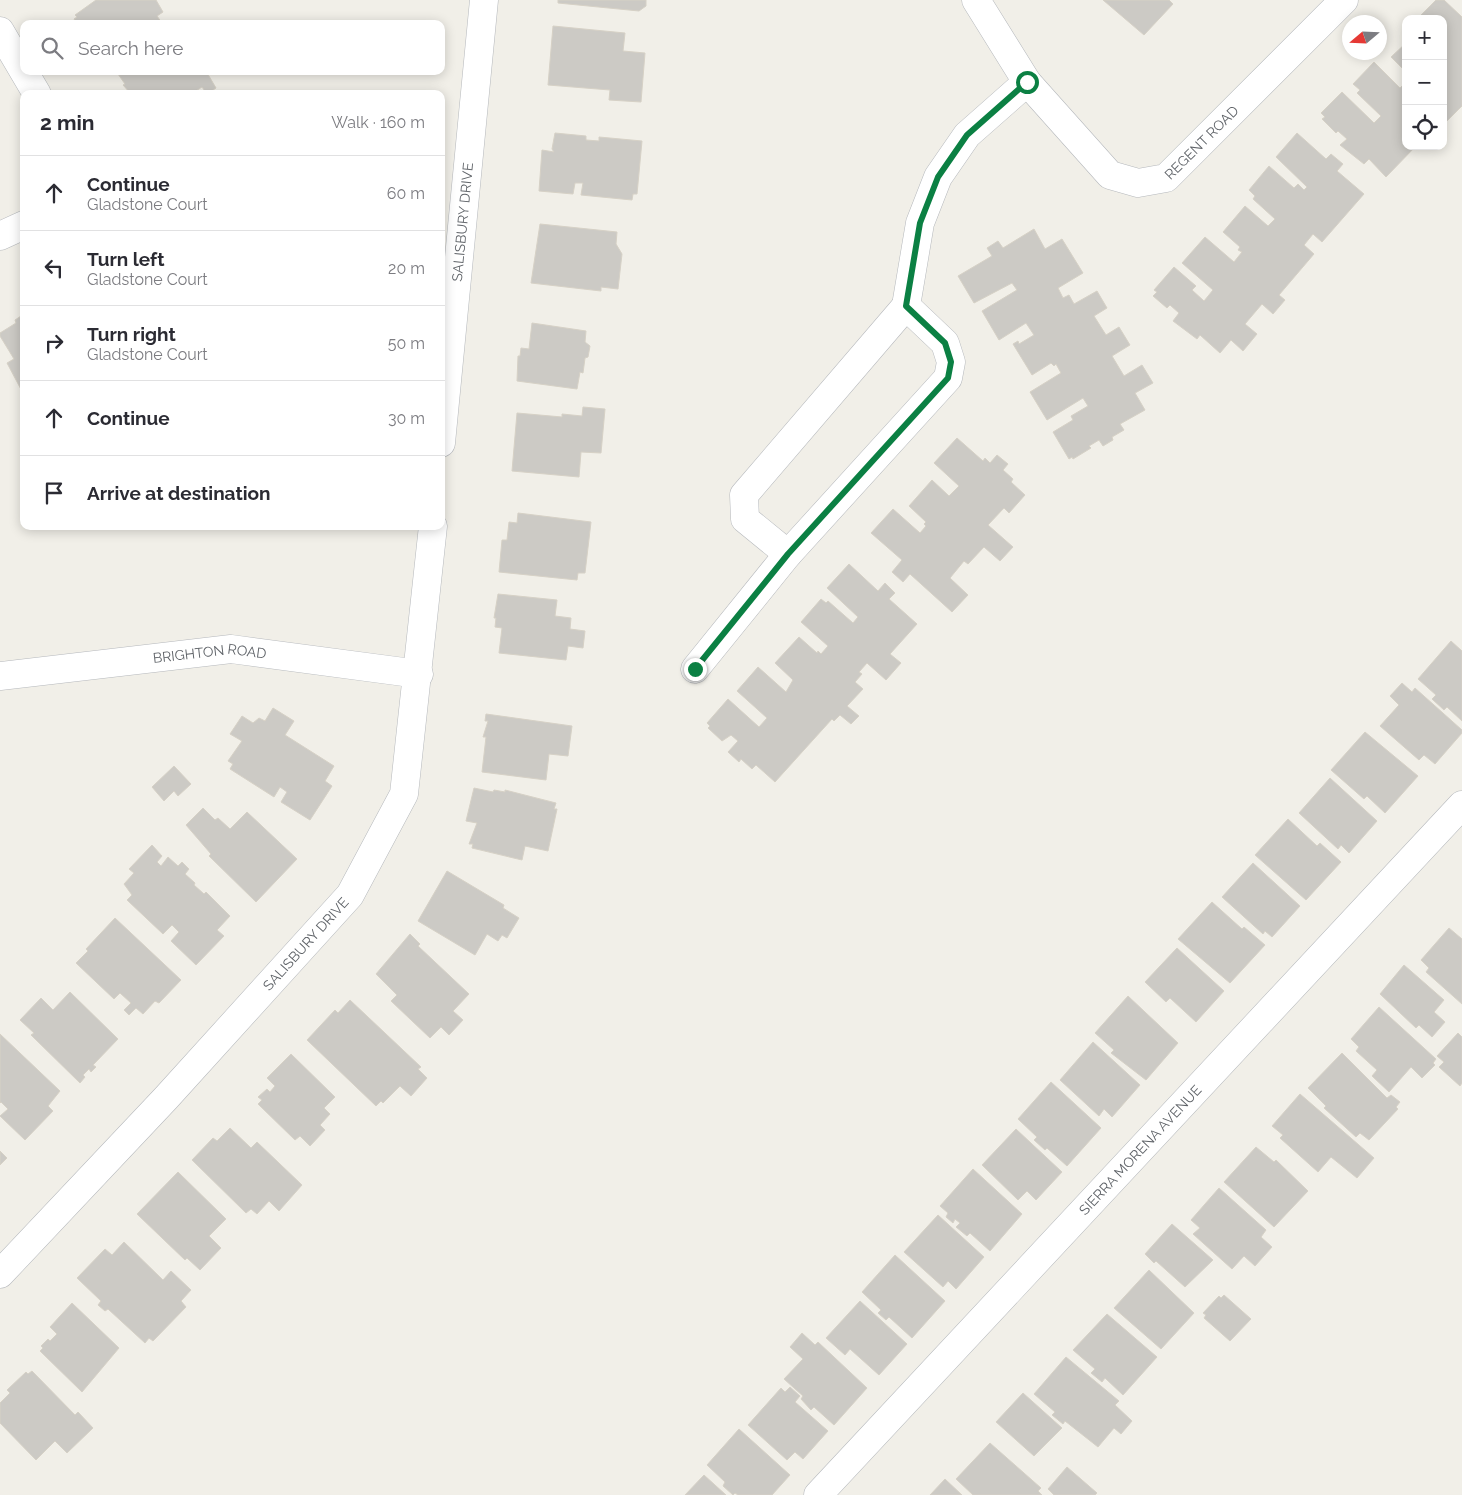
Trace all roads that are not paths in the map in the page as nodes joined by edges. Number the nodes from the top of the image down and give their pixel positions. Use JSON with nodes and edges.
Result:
{"nodes":[{"id":1,"x":484,"y":0,"type":"edge"},
{"id":2,"x":976,"y":0,"type":"edge"},
{"id":3,"x":1344,"y":0,"type":"edge"},
{"id":4,"x":0,"y":31,"type":"edge"},
{"id":5,"x":20,"y":65,"type":"edge"},
{"id":6,"x":26,"y":75,"type":"edge"},
{"id":7,"x":1027,"y":82,"type":"junction"},
{"id":8,"x":35,"y":90,"type":"edge"},
{"id":9,"x":20,"y":227,"type":"edge"},
{"id":10,"x":0,"y":236,"type":"edge"},
{"id":11,"x":906,"y":306,"type":"junction"},
{"id":12,"x":445,"y":402,"type":"edge"},
{"id":13,"x":433,"y":530,"type":"edge"},
{"id":14,"x":788,"y":554,"type":"junction"},
{"id":15,"x":695,"y":669,"type":"dead end"},
{"id":16,"x":419,"y":674,"type":"junction"},
{"id":17,"x":0,"y":676,"type":"edge"},
{"id":18,"x":1462,"y":804,"type":"edge"},
{"id":19,"x":0,"y":1274,"type":"edge"},
{"id":20,"x":818,"y":1495,"type":"edge"}],
"edges":[{"from":1,"to":12,"type":"street","name":"SALISBURY DRIVE"},
{"from":2,"to":7,"type":"street","name":"REGENT ROAD"},
{"from":3,"to":7,"type":"street","name":"REGENT ROAD"},
{"from":4,"to":5,"type":"street"},
{"from":6,"to":8,"type":"street"},
{"from":7,"to":11,"type":"street"},
{"from":9,"to":10,"type":"street"},
{"from":11,"to":14,"type":"street"},
{"from":11,"to":14,"type":"street"},
{"from":13,"to":16,"type":"street","name":"SALISBURY DRIVE"},
{"from":14,"to":15,"type":"street"},
{"from":16,"to":17,"type":"street","name":"BRIGHTON ROAD"},
{"from":16,"to":19,"type":"street","name":"SALISBURY DRIVE"},
{"from":18,"to":20,"type":"street","name":"SIERRA MORENA AVENUE"}]}
